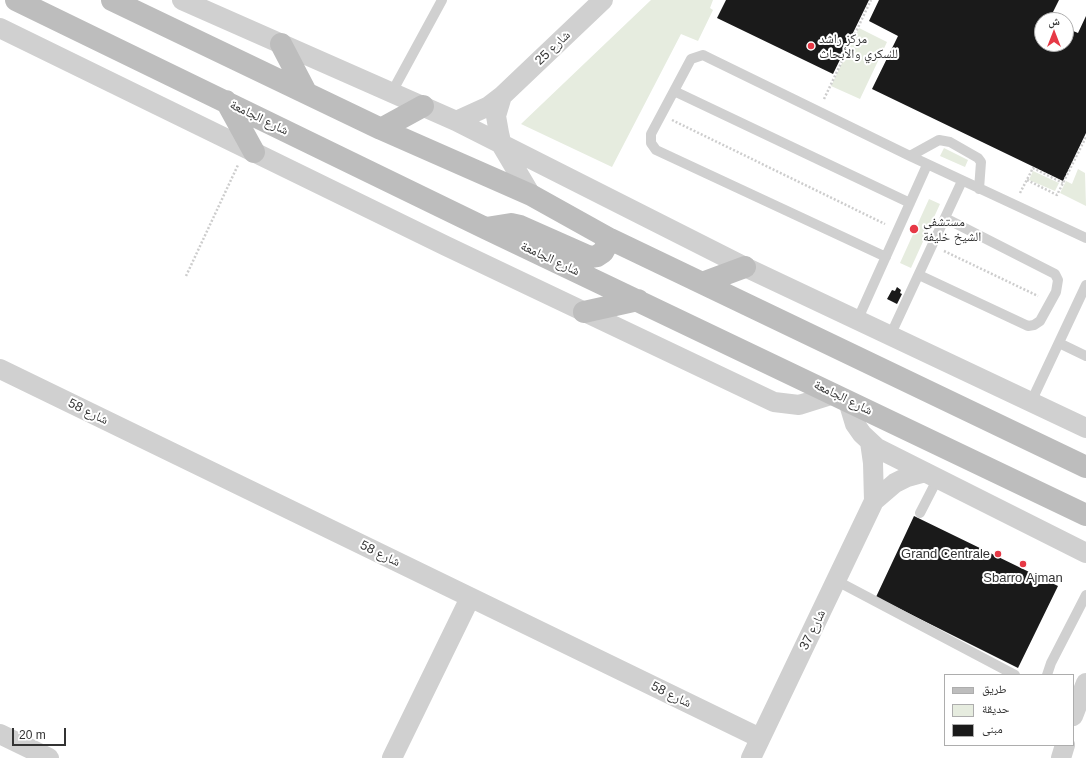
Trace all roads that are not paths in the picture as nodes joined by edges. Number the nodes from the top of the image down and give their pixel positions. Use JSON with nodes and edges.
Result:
{"nodes":[{"id":1,"x":16,"y":0,"type":"edge"},
{"id":2,"x":112,"y":0,"type":"edge"},
{"id":3,"x":182,"y":0,"type":"edge"},
{"id":4,"x":442,"y":0,"type":"edge"},
{"id":5,"x":603,"y":0,"type":"edge"},
{"id":6,"x":0,"y":28,"type":"edge"},
{"id":7,"x":281,"y":44,"type":"junction"},
{"id":8,"x":674,"y":91,"type":"junction"},
{"id":9,"x":306,"y":92,"type":"junction"},
{"id":10,"x":392,"y":92,"type":"junction"},
{"id":11,"x":502,"y":96,"type":"junction"},
{"id":12,"x":226,"y":101,"type":"junction"},
{"id":13,"x":423,"y":106,"type":"junction"},
{"id":14,"x":456,"y":122,"type":"junction"},
{"id":15,"x":381,"y":129,"type":"junction"},
{"id":16,"x":502,"y":146,"type":"junction"},
{"id":17,"x":250,"y":150,"type":"junction"},
{"id":18,"x":910,"y":156,"type":"junction"},
{"id":19,"x":928,"y":165,"type":"junction"},
{"id":20,"x":962,"y":181,"type":"junction"},
{"id":21,"x":979,"y":189,"type":"junction"},
{"id":22,"x":531,"y":195,"type":"junction"},
{"id":23,"x":910,"y":203,"type":"junction"},
{"id":24,"x":945,"y":218,"type":"junction"},
{"id":25,"x":485,"y":228,"type":"junction"},
{"id":26,"x":1086,"y":238,"type":"edge"},
{"id":27,"x":610,"y":239,"type":"junction"},
{"id":28,"x":886,"y":257,"type":"junction"},
{"id":29,"x":745,"y":267,"type":"junction"},
{"id":30,"x":919,"y":275,"type":"junction"},
{"id":31,"x":702,"y":283,"type":"junction"},
{"id":32,"x":1085,"y":288,"type":"edge"},
{"id":33,"x":638,"y":300,"type":"junction"},
{"id":34,"x":584,"y":312,"type":"junction"},
{"id":35,"x":856,"y":321,"type":"junction"},
{"id":36,"x":890,"y":336,"type":"junction"},
{"id":37,"x":1059,"y":343,"type":"junction"},
{"id":38,"x":1086,"y":356,"type":"edge"},
{"id":39,"x":0,"y":369,"type":"edge"},
{"id":40,"x":841,"y":397,"type":"junction"},
{"id":41,"x":1031,"y":402,"type":"junction"},
{"id":42,"x":1086,"y":428,"type":"edge"},
{"id":43,"x":870,"y":442,"type":"junction"},
{"id":44,"x":1086,"y":468,"type":"edge"},
{"id":45,"x":931,"y":475,"type":"junction"},
{"id":46,"x":874,"y":501,"type":"junction"},
{"id":47,"x":920,"y":512,"type":"dead end"},
{"id":48,"x":1086,"y":515,"type":"edge"},
{"id":49,"x":1086,"y":553,"type":"edge"},
{"id":50,"x":837,"y":581,"type":"junction"},
{"id":51,"x":1086,"y":595,"type":"edge"},
{"id":52,"x":470,"y":598,"type":"junction"},
{"id":53,"x":1013,"y":674,"type":"edge"},
{"id":54,"x":1047,"y":674,"type":"edge"},
{"id":55,"x":1086,"y":684,"type":"edge"},
{"id":56,"x":1074,"y":712,"type":"edge"},
{"id":57,"x":0,"y":734,"type":"edge"},
{"id":58,"x":760,"y":738,"type":"junction"},
{"id":59,"x":1065,"y":746,"type":"edge"},
{"id":60,"x":49,"y":758,"type":"edge"},
{"id":61,"x":392,"y":758,"type":"edge"},
{"id":62,"x":751,"y":758,"type":"edge"},
{"id":63,"x":1061,"y":758,"type":"edge"}],
"edges":[{"from":1,"to":12,"type":"main road","name":"شارع الجامعة"},
{"from":2,"to":9,"type":"main road"},
{"from":3,"to":7,"type":"street"},
{"from":4,"to":10,"type":"lane"},
{"from":5,"to":11,"type":"street","name":"شارع 25"},
{"from":6,"to":17,"type":"street"},
{"from":7,"to":9,"type":"main road"},
{"from":7,"to":10,"type":"street"},
{"from":8,"to":18,"type":"lane"},
{"from":8,"to":23,"type":"lane"},
{"from":8,"to":28,"type":"lane"},
{"from":9,"to":15,"type":"main road"},
{"from":10,"to":13,"type":"street"},
{"from":11,"to":14,"type":"street","name":"شارع 25"},
{"from":11,"to":16,"type":"street","name":"شارع 25"},
{"from":12,"to":17,"type":"main road"},
{"from":12,"to":25,"type":"main road","name":"شارع الجامعة"},
{"from":13,"to":14,"type":"street"},
{"from":13,"to":15,"type":"main road"},
{"from":14,"to":16,"type":"street"},
{"from":15,"to":22,"type":"main road"},
{"from":16,"to":22,"type":"street","name":"شارع 25"},
{"from":16,"to":29,"type":"street"},
{"from":17,"to":34,"type":"street"},
{"from":18,"to":19,"type":"lane"},
{"from":18,"to":21,"type":"lane"},
{"from":19,"to":20,"type":"lane"},
{"from":19,"to":23,"type":"lane"},
{"from":20,"to":21,"type":"lane"},
{"from":20,"to":24,"type":"lane"},
{"from":21,"to":26,"type":"lane"},
{"from":22,"to":27,"type":"main road"},
{"from":23,"to":28,"type":"lane"},
{"from":24,"to":30,"type":"lane"},
{"from":24,"to":30,"type":"lane"},
{"from":25,"to":27,"type":"main road"},
{"from":25,"to":33,"type":"main road","name":"شارع الجامعة"},
{"from":27,"to":31,"type":"main road"},
{"from":28,"to":35,"type":"lane"},
{"from":29,"to":31,"type":"main road"},
{"from":29,"to":35,"type":"street"},
{"from":30,"to":36,"type":"lane"},
{"from":31,"to":44,"type":"main road"},
{"from":32,"to":37,"type":"lane"},
{"from":33,"to":34,"type":"main road"},
{"from":33,"to":40,"type":"main road","name":"شارع الجامعة"},
{"from":34,"to":40,"type":"street"},
{"from":35,"to":36,"type":"street"},
{"from":36,"to":41,"type":"street"},
{"from":37,"to":38,"type":"lane"},
{"from":37,"to":41,"type":"lane"},
{"from":39,"to":52,"type":"street","name":"شارع 58"},
{"from":40,"to":43,"type":"street"},
{"from":40,"to":48,"type":"main road","name":"شارع الجامعة"},
{"from":41,"to":42,"type":"street"},
{"from":43,"to":45,"type":"street"},
{"from":43,"to":46,"type":"street","name":"شارع 37"},
{"from":45,"to":46,"type":"street","name":"شارع 37"},
{"from":45,"to":47,"type":"lane"},
{"from":45,"to":49,"type":"street"},
{"from":46,"to":50,"type":"street","name":"شارع 37"},
{"from":50,"to":53,"type":"lane"},
{"from":50,"to":58,"type":"street","name":"شارع 37"},
{"from":51,"to":54,"type":"lane"},
{"from":52,"to":58,"type":"street","name":"شارع 58"},
{"from":52,"to":61,"type":"street"},
{"from":55,"to":56,"type":"street"},
{"from":57,"to":60,"type":"street"},
{"from":58,"to":62,"type":"street","name":"شارع 37"},
{"from":59,"to":63,"type":"street"}]}
